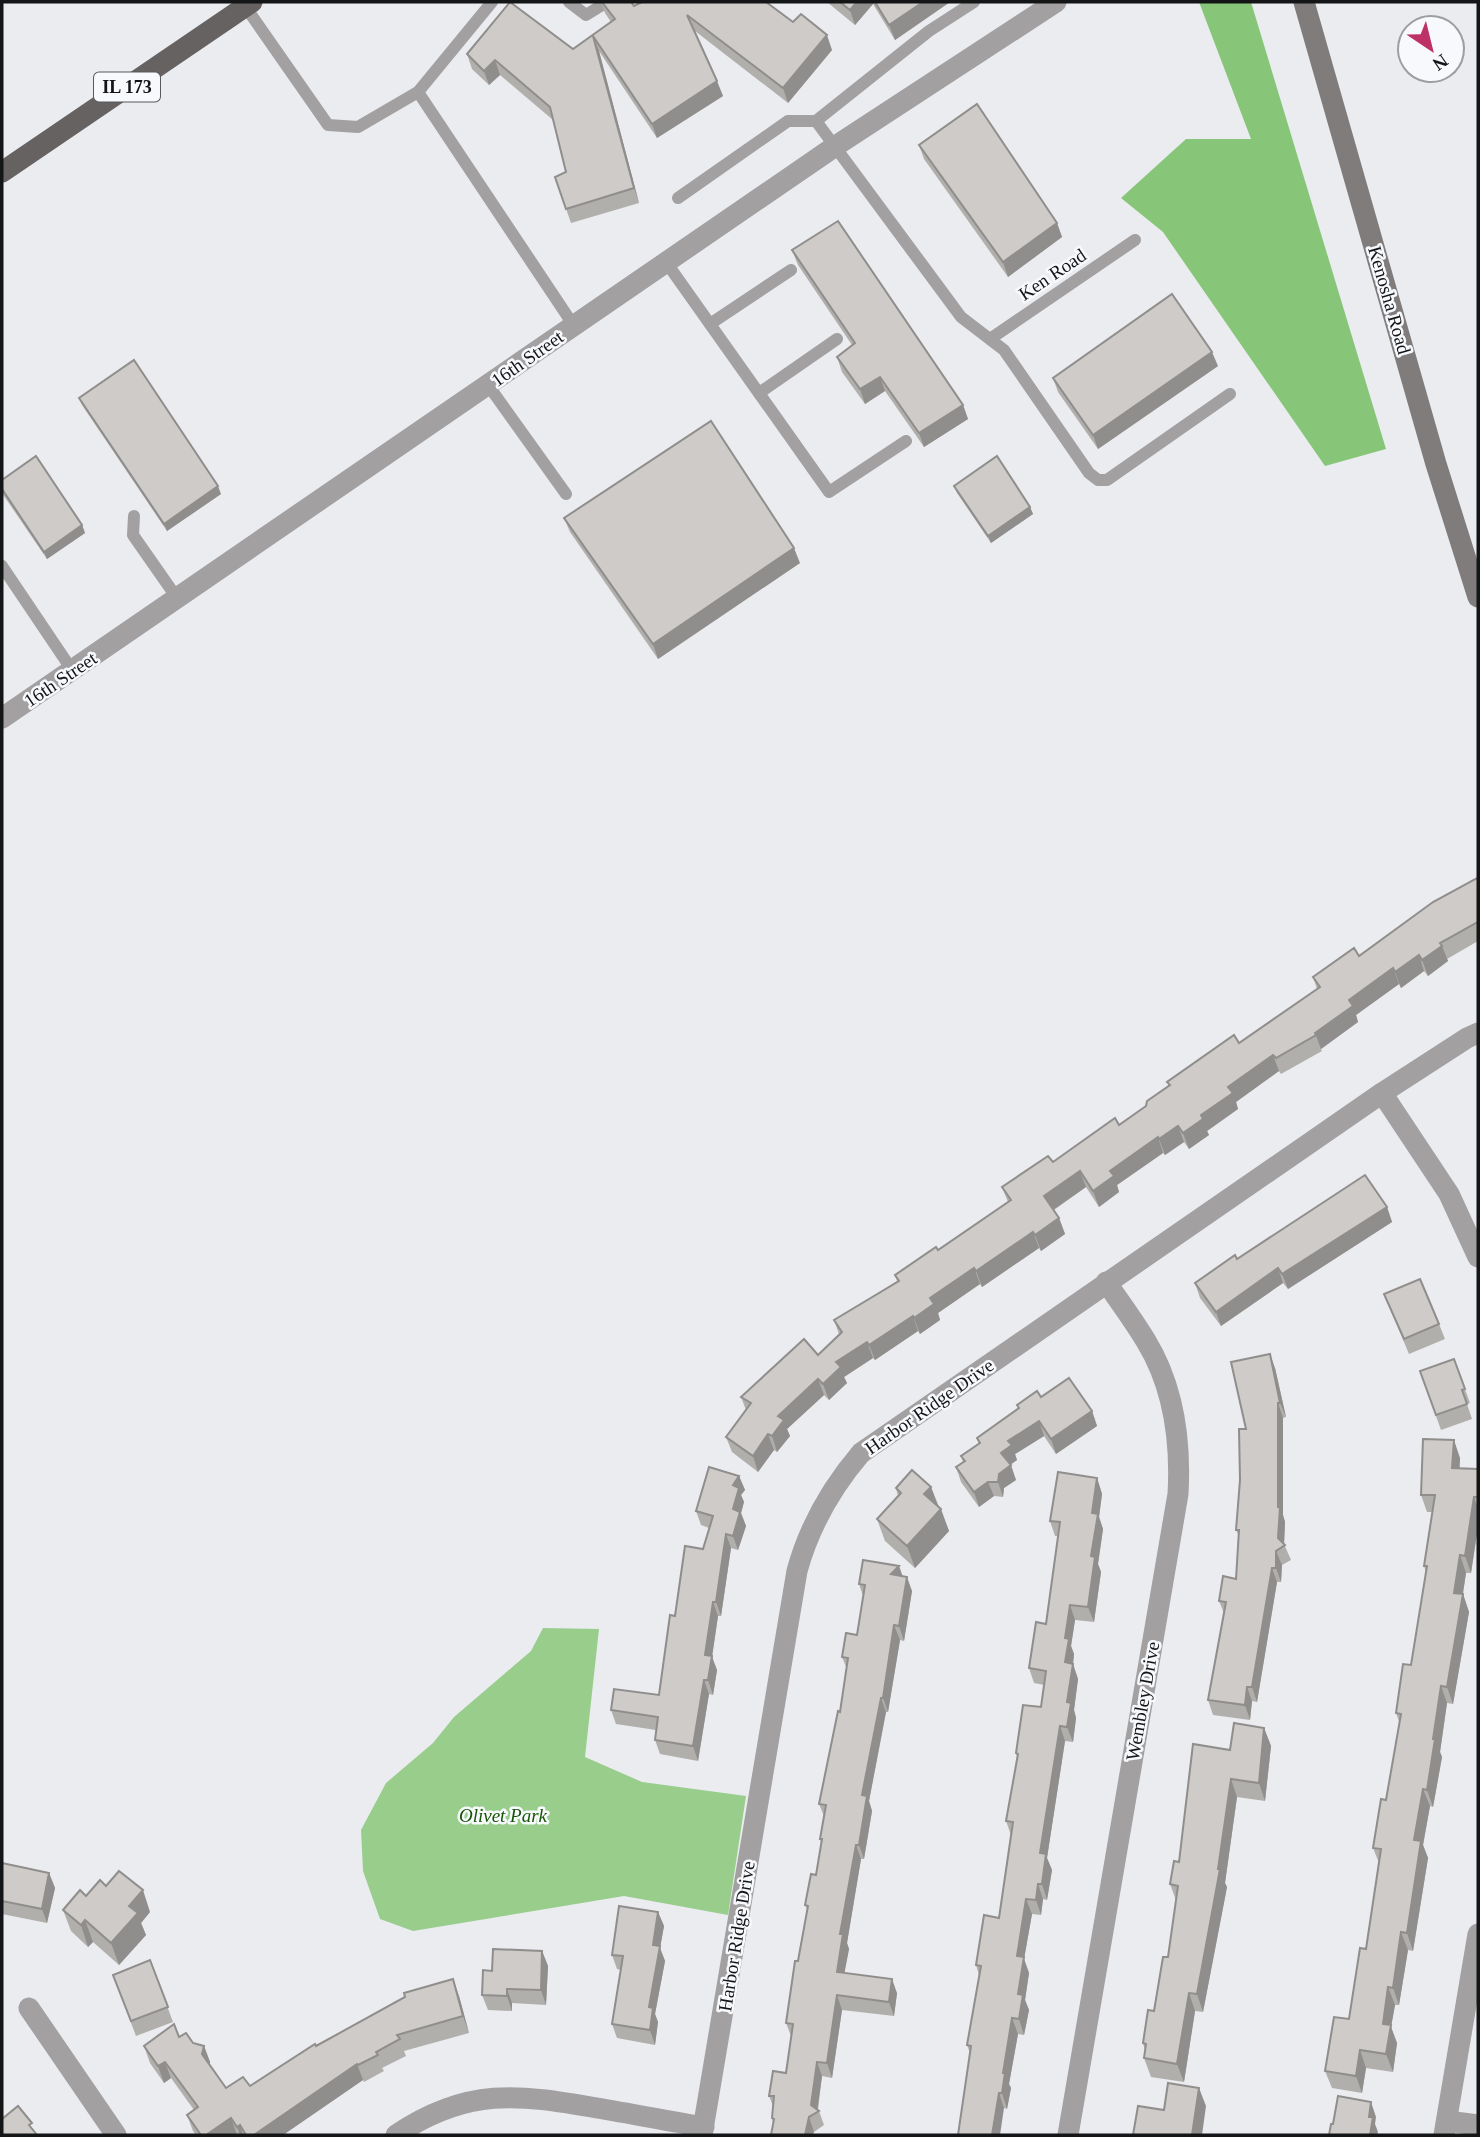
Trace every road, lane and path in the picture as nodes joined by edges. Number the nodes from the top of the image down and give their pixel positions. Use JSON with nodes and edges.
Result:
{"nodes":[{"id":1,"x":492,"y":2,"type":"edge"},
{"id":2,"x":569,"y":2,"type":"edge"},
{"id":3,"x":607,"y":2,"type":"edge"},
{"id":4,"x":974,"y":2,"type":"edge"},
{"id":5,"x":1056,"y":2,"type":"edge"},
{"id":6,"x":1304,"y":2,"type":"edge"},
{"id":7,"x":249,"y":4,"type":"edge"},
{"id":8,"x":418,"y":92,"type":"junction"},
{"id":9,"x":816,"y":121,"type":"junction"},
{"id":10,"x":834,"y":147,"type":"junction"},
{"id":11,"x":2,"y":172,"type":"edge"},
{"id":12,"x":678,"y":198,"type":"dead end"},
{"id":13,"x":1135,"y":240,"type":"dead end"},
{"id":14,"x":666,"y":262,"type":"junction"},
{"id":15,"x":791,"y":270,"type":"dead end"},
{"id":16,"x":710,"y":324,"type":"junction"},
{"id":17,"x":574,"y":326,"type":"junction"},
{"id":18,"x":837,"y":339,"type":"dead end"},
{"id":19,"x":990,"y":339,"type":"junction"},
{"id":20,"x":488,"y":385,"type":"junction"},
{"id":21,"x":759,"y":393,"type":"junction"},
{"id":22,"x":1230,"y":394,"type":"dead end"},
{"id":23,"x":906,"y":441,"type":"dead end"},
{"id":24,"x":566,"y":494,"type":"dead end"},
{"id":25,"x":134,"y":516,"type":"dead end"},
{"id":26,"x":2,"y":566,"type":"edge"},
{"id":27,"x":1478,"y":597,"type":"edge"},
{"id":28,"x":177,"y":598,"type":"junction"},
{"id":29,"x":72,"y":670,"type":"junction"},
{"id":30,"x":2,"y":718,"type":"edge"},
{"id":31,"x":1478,"y":1033,"type":"edge"},
{"id":32,"x":1382,"y":1093,"type":"junction"},
{"id":33,"x":1478,"y":1257,"type":"edge"},
{"id":34,"x":1107,"y":1282,"type":"junction"},
{"id":35,"x":1478,"y":1934,"type":"edge"},
{"id":36,"x":29,"y":2008,"type":"dead end"},
{"id":37,"x":1478,"y":2125,"type":"edge"},
{"id":38,"x":1446,"y":2128,"type":"edge"},
{"id":39,"x":703,"y":2131,"type":"edge"},
{"id":40,"x":116,"y":2135,"type":"edge"},
{"id":41,"x":396,"y":2135,"type":"edge"},
{"id":42,"x":1068,"y":2135,"type":"edge"}],
"edges":[{"from":1,"to":8,"type":"lane"},
{"from":2,"to":3,"type":"lane"},
{"from":4,"to":9,"type":"lane"},
{"from":5,"to":10,"type":"street","name":"16th Street"},
{"from":6,"to":27,"type":"street","name":"Kenosha Road"},
{"from":7,"to":8,"type":"lane"},
{"from":7,"to":11,"type":"main road","number":"IL 173"},
{"from":8,"to":17,"type":"lane"},
{"from":9,"to":10,"type":"lane"},
{"from":9,"to":12,"type":"lane"},
{"from":10,"to":14,"type":"street","name":"16th Street"},
{"from":10,"to":19,"type":"lane"},
{"from":13,"to":19,"type":"lane","name":"Ken Road"},
{"from":14,"to":16,"type":"lane"},
{"from":14,"to":17,"type":"street","name":"16th Street"},
{"from":15,"to":16,"type":"lane"},
{"from":16,"to":21,"type":"lane"},
{"from":17,"to":20,"type":"street","name":"16th Street"},
{"from":18,"to":21,"type":"lane"},
{"from":19,"to":22,"type":"lane"},
{"from":20,"to":24,"type":"lane"},
{"from":20,"to":28,"type":"street","name":"16th Street"},
{"from":21,"to":23,"type":"lane"},
{"from":25,"to":28,"type":"lane"},
{"from":26,"to":29,"type":"lane"},
{"from":28,"to":29,"type":"street","name":"16th Street"},
{"from":29,"to":30,"type":"street","name":"16th Street"},
{"from":31,"to":32,"type":"street","name":"Harbor Ridge Drive"},
{"from":32,"to":33,"type":"street"},
{"from":32,"to":34,"type":"street","name":"Harbor Ridge Drive"},
{"from":34,"to":39,"type":"street","name":"Harbor Ridge Drive"},
{"from":34,"to":42,"type":"street","name":"Wembley Drive"},
{"from":35,"to":38,"type":"street"},
{"from":36,"to":40,"type":"street"},
{"from":37,"to":38,"type":"street"},
{"from":39,"to":41,"type":"street"}]}
